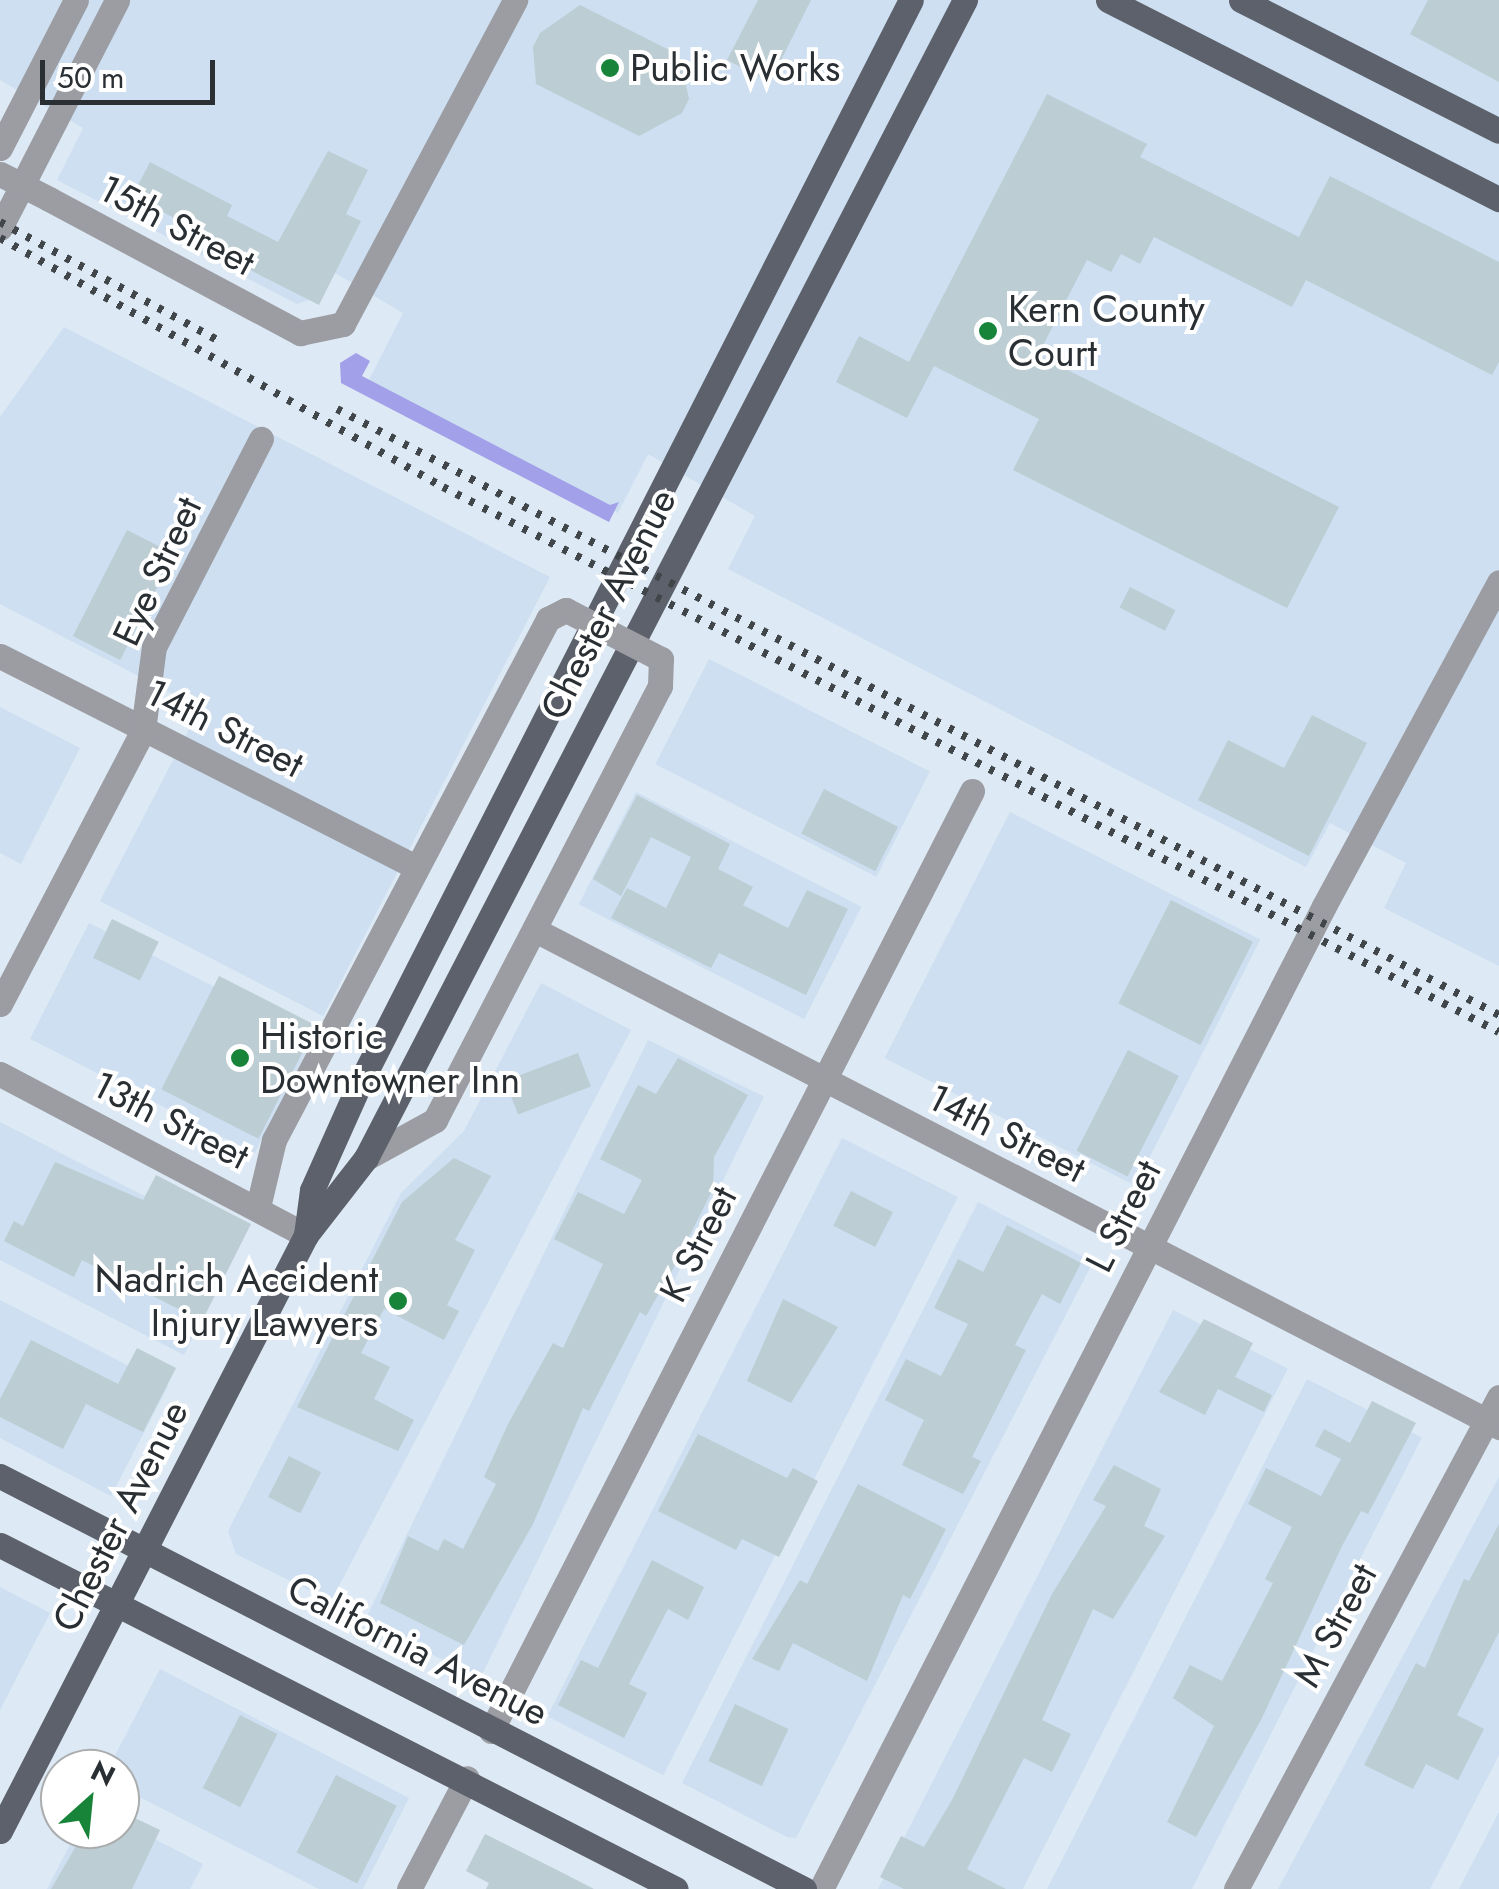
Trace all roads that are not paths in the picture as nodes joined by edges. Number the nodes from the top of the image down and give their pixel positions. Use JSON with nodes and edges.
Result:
{"nodes":[{"id":1,"x":76,"y":0,"type":"edge"},
{"id":2,"x":117,"y":0,"type":"edge"},
{"id":3,"x":515,"y":0,"type":"edge"},
{"id":4,"x":911,"y":0,"type":"edge"},
{"id":5,"x":965,"y":0,"type":"edge"},
{"id":6,"x":1108,"y":0,"type":"edge"},
{"id":7,"x":1241,"y":0,"type":"edge"},
{"id":8,"x":1499,"y":131,"type":"edge"},
{"id":9,"x":0,"y":148,"type":"edge"},
{"id":10,"x":0,"y":174,"type":"edge"},
{"id":11,"x":1499,"y":199,"type":"edge"},
{"id":12,"x":0,"y":228,"type":"edge"},
{"id":13,"x":261,"y":440,"type":"dead end"},
{"id":14,"x":1499,"y":582,"type":"edge"},
{"id":15,"x":0,"y":656,"type":"edge"},
{"id":16,"x":143,"y":730,"type":"junction"},
{"id":17,"x":972,"y":791,"type":"dead end"},
{"id":18,"x":416,"y":867,"type":"junction"},
{"id":19,"x":534,"y":930,"type":"junction"},
{"id":20,"x":0,"y":1004,"type":"edge"},
{"id":21,"x":0,"y":1074,"type":"edge"},
{"id":22,"x":824,"y":1080,"type":"junction"},
{"id":23,"x":366,"y":1158,"type":"junction"},
{"id":24,"x":258,"y":1207,"type":"junction"},
{"id":25,"x":306,"y":1235,"type":"junction"},
{"id":26,"x":1149,"y":1248,"type":"junction"},
{"id":27,"x":1499,"y":1397,"type":"edge"},
{"id":28,"x":1493,"y":1424,"type":"edge"},
{"id":29,"x":0,"y":1476,"type":"edge"},
{"id":30,"x":0,"y":1545,"type":"edge"},
{"id":31,"x":144,"y":1551,"type":"junction"},
{"id":32,"x":117,"y":1603,"type":"junction"},
{"id":33,"x":491,"y":1730,"type":"junction"},
{"id":34,"x":467,"y":1778,"type":"junction"},
{"id":35,"x":0,"y":1831,"type":"edge"},
{"id":36,"x":410,"y":1889,"type":"edge"},
{"id":37,"x":676,"y":1889,"type":"edge"},
{"id":38,"x":804,"y":1889,"type":"edge"},
{"id":39,"x":821,"y":1889,"type":"edge"},
{"id":40,"x":1236,"y":1889,"type":"edge"}],
"edges":[{"from":1,"to":9,"type":"street"},
{"from":2,"to":12,"type":"street"},
{"from":3,"to":10,"type":"street","name":"15th Street","bridge":true},
{"from":4,"to":25,"type":"main road","name":"Chester Avenue"},
{"from":5,"to":23,"type":"main road","name":"Chester Avenue"},
{"from":6,"to":11,"type":"main road"},
{"from":7,"to":8,"type":"main road"},
{"from":13,"to":16,"type":"street","name":"Eye Street"},
{"from":14,"to":26,"type":"street","name":"L Street"},
{"from":15,"to":16,"type":"street","name":"14th Street"},
{"from":16,"to":18,"type":"street","name":"14th Street"},
{"from":16,"to":20,"type":"street","name":"Eye Street"},
{"from":17,"to":22,"type":"street","name":"K Street"},
{"from":18,"to":19,"type":"street","bridge":true},
{"from":18,"to":24,"type":"street"},
{"from":19,"to":22,"type":"street","name":"14th Street"},
{"from":19,"to":23,"type":"street"},
{"from":21,"to":24,"type":"street","name":"13th Street"},
{"from":22,"to":26,"type":"street","name":"14th Street"},
{"from":22,"to":33,"type":"street","name":"K Street"},
{"from":23,"to":25,"type":"main road","name":"Chester Avenue"},
{"from":24,"to":25,"type":"street","name":"13th Street"},
{"from":25,"to":31,"type":"main road","name":"Chester Avenue"},
{"from":26,"to":28,"type":"street","name":"14th Street"},
{"from":26,"to":39,"type":"street","name":"L Street"},
{"from":27,"to":28,"type":"street","name":"M Street"},
{"from":28,"to":40,"type":"street","name":"M Street"},
{"from":29,"to":31,"type":"main road","name":"California Avenue"},
{"from":30,"to":32,"type":"main road"},
{"from":31,"to":32,"type":"main road","name":"Chester Avenue"},
{"from":31,"to":33,"type":"main road","name":"California Avenue"},
{"from":32,"to":34,"type":"main road"},
{"from":32,"to":35,"type":"main road","name":"Chester Avenue"},
{"from":33,"to":38,"type":"main road","name":"California Avenue"},
{"from":34,"to":36,"type":"street"},
{"from":34,"to":37,"type":"main road"}]}
